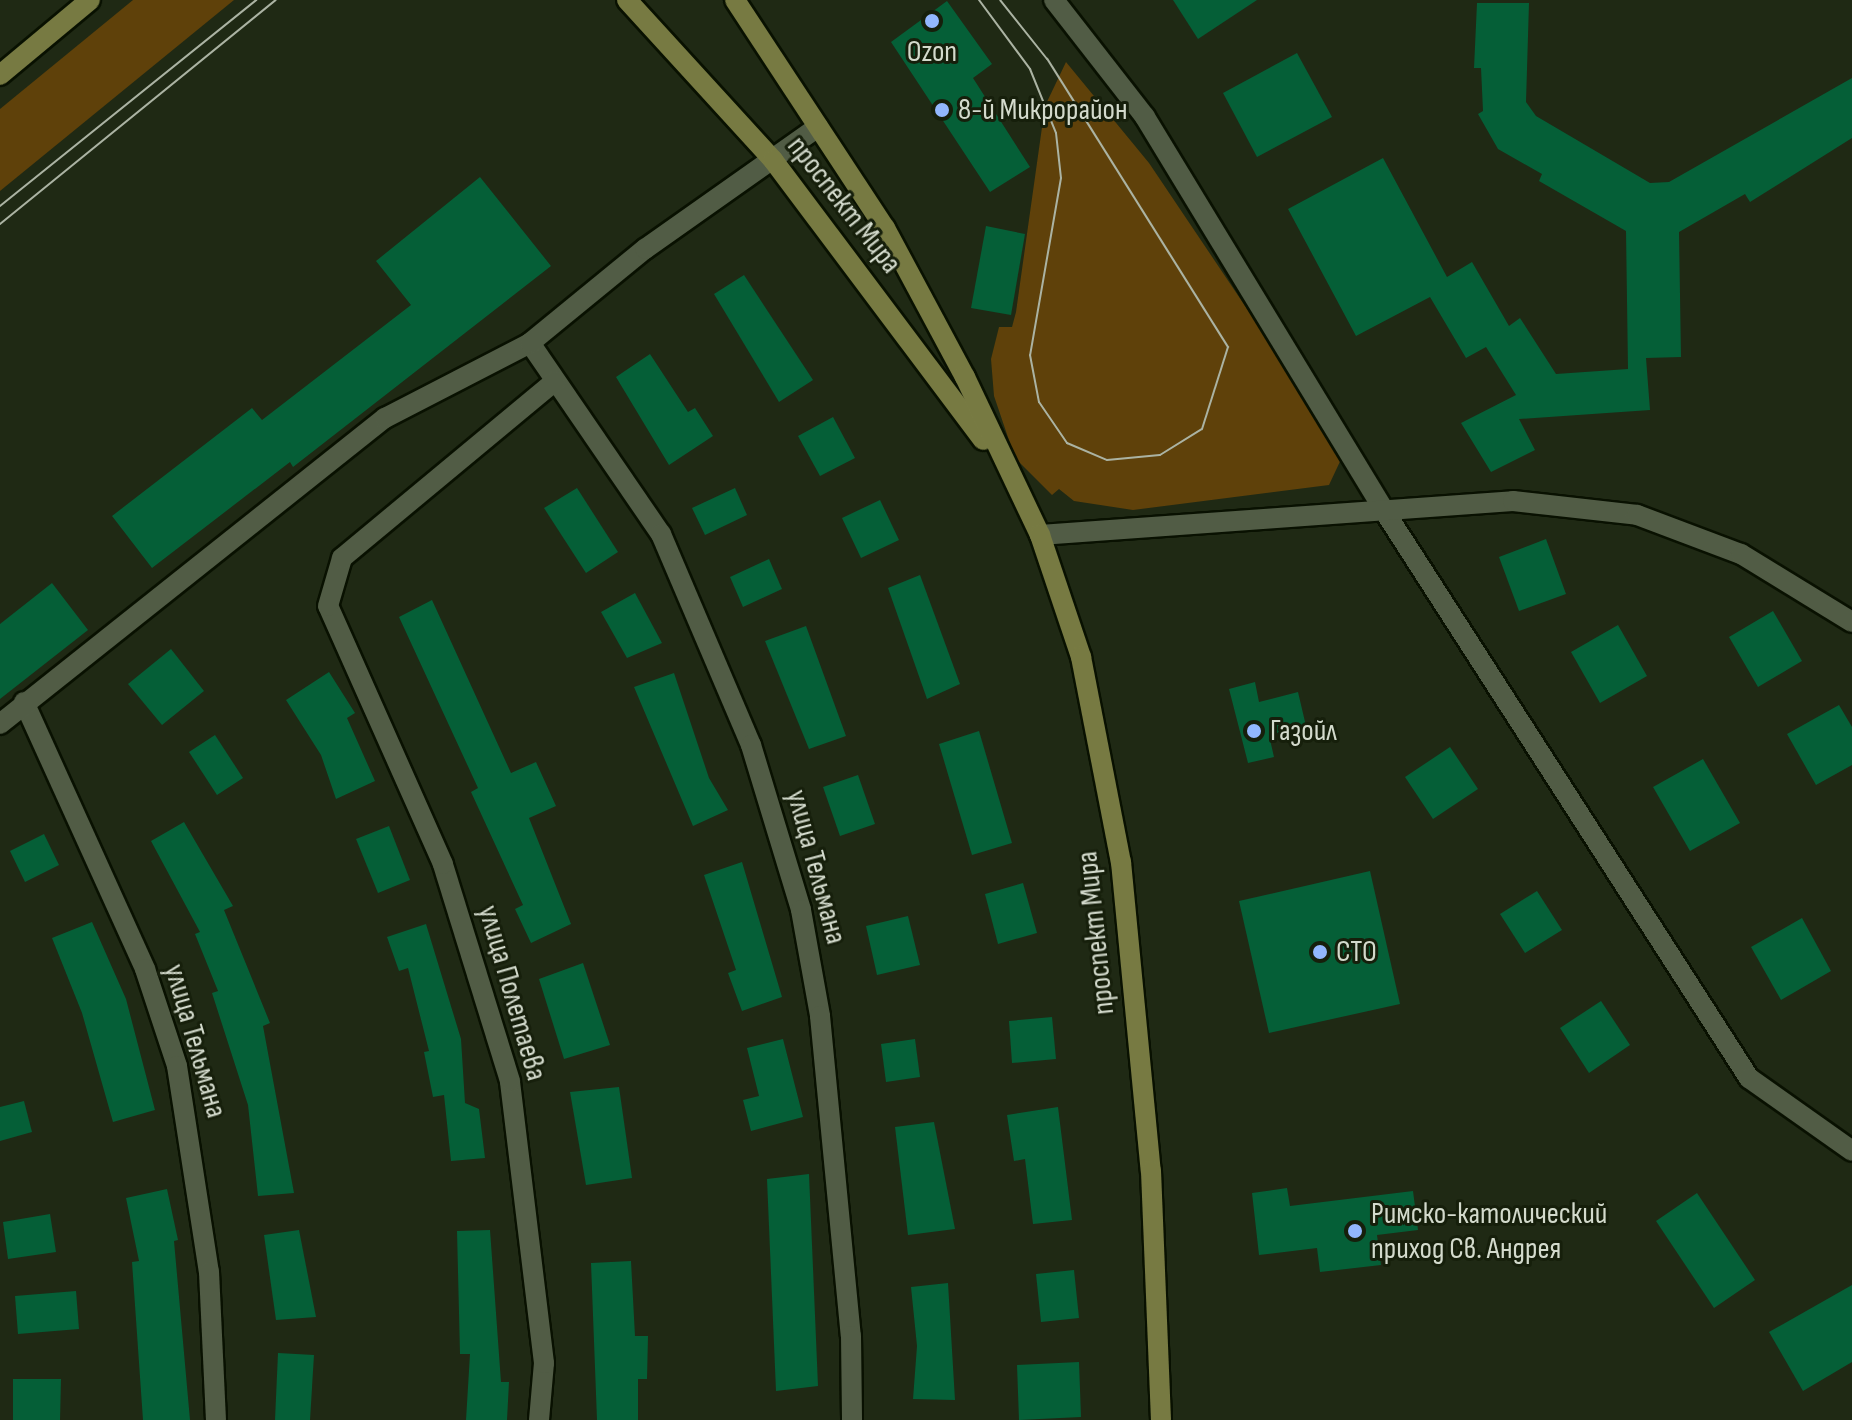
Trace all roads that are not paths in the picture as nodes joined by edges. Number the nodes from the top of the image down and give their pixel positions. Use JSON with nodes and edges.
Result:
{"nodes":[{"id":1,"x":90,"y":0,"type":"edge"},
{"id":2,"x":627,"y":0,"type":"edge"},
{"id":3,"x":735,"y":0,"type":"edge"},
{"id":4,"x":1054,"y":0,"type":"edge"},
{"id":5,"x":0,"y":75,"type":"edge"},
{"id":6,"x":818,"y":127,"type":"junction"},
{"id":7,"x":773,"y":160,"type":"junction"},
{"id":8,"x":530,"y":343,"type":"junction"},
{"id":9,"x":555,"y":381,"type":"junction"},
{"id":10,"x":998,"y":459,"type":"junction"},
{"id":11,"x":1383,"y":509,"type":"junction"},
{"id":12,"x":1040,"y":535,"type":"junction"},
{"id":13,"x":1852,"y":622,"type":"edge"},
{"id":14,"x":24,"y":702,"type":"junction"},
{"id":15,"x":0,"y":724,"type":"edge"},
{"id":16,"x":1852,"y":1151,"type":"edge"},
{"id":17,"x":216,"y":1420,"type":"edge"},
{"id":18,"x":539,"y":1420,"type":"edge"},
{"id":19,"x":852,"y":1420,"type":"edge"},
{"id":20,"x":1161,"y":1420,"type":"edge"}],
"edges":[{"from":1,"to":5,"type":"main road"},
{"from":2,"to":7,"type":"main road","name":"проспект Мира"},
{"from":3,"to":6,"type":"main road","name":"проспект Мира"},
{"from":4,"to":11,"type":"street"},
{"from":6,"to":7,"type":"street"},
{"from":6,"to":10,"type":"main road","name":"проспект Мира"},
{"from":7,"to":8,"type":"street"},
{"from":7,"to":10,"type":"main road","name":"проспект Мира"},
{"from":8,"to":9,"type":"street","name":"улица Тельмана"},
{"from":8,"to":14,"type":"street"},
{"from":9,"to":18,"type":"street","name":"улица Полетаева"},
{"from":9,"to":19,"type":"street","name":"улица Тельмана"},
{"from":10,"to":12,"type":"main road","name":"проспект Мира"},
{"from":11,"to":12,"type":"street"},
{"from":11,"to":13,"type":"street"},
{"from":11,"to":16,"type":"street"},
{"from":12,"to":20,"type":"main road","name":"проспект Мира"},
{"from":14,"to":15,"type":"street"},
{"from":14,"to":17,"type":"street","name":"улица Тельмана"}]}
